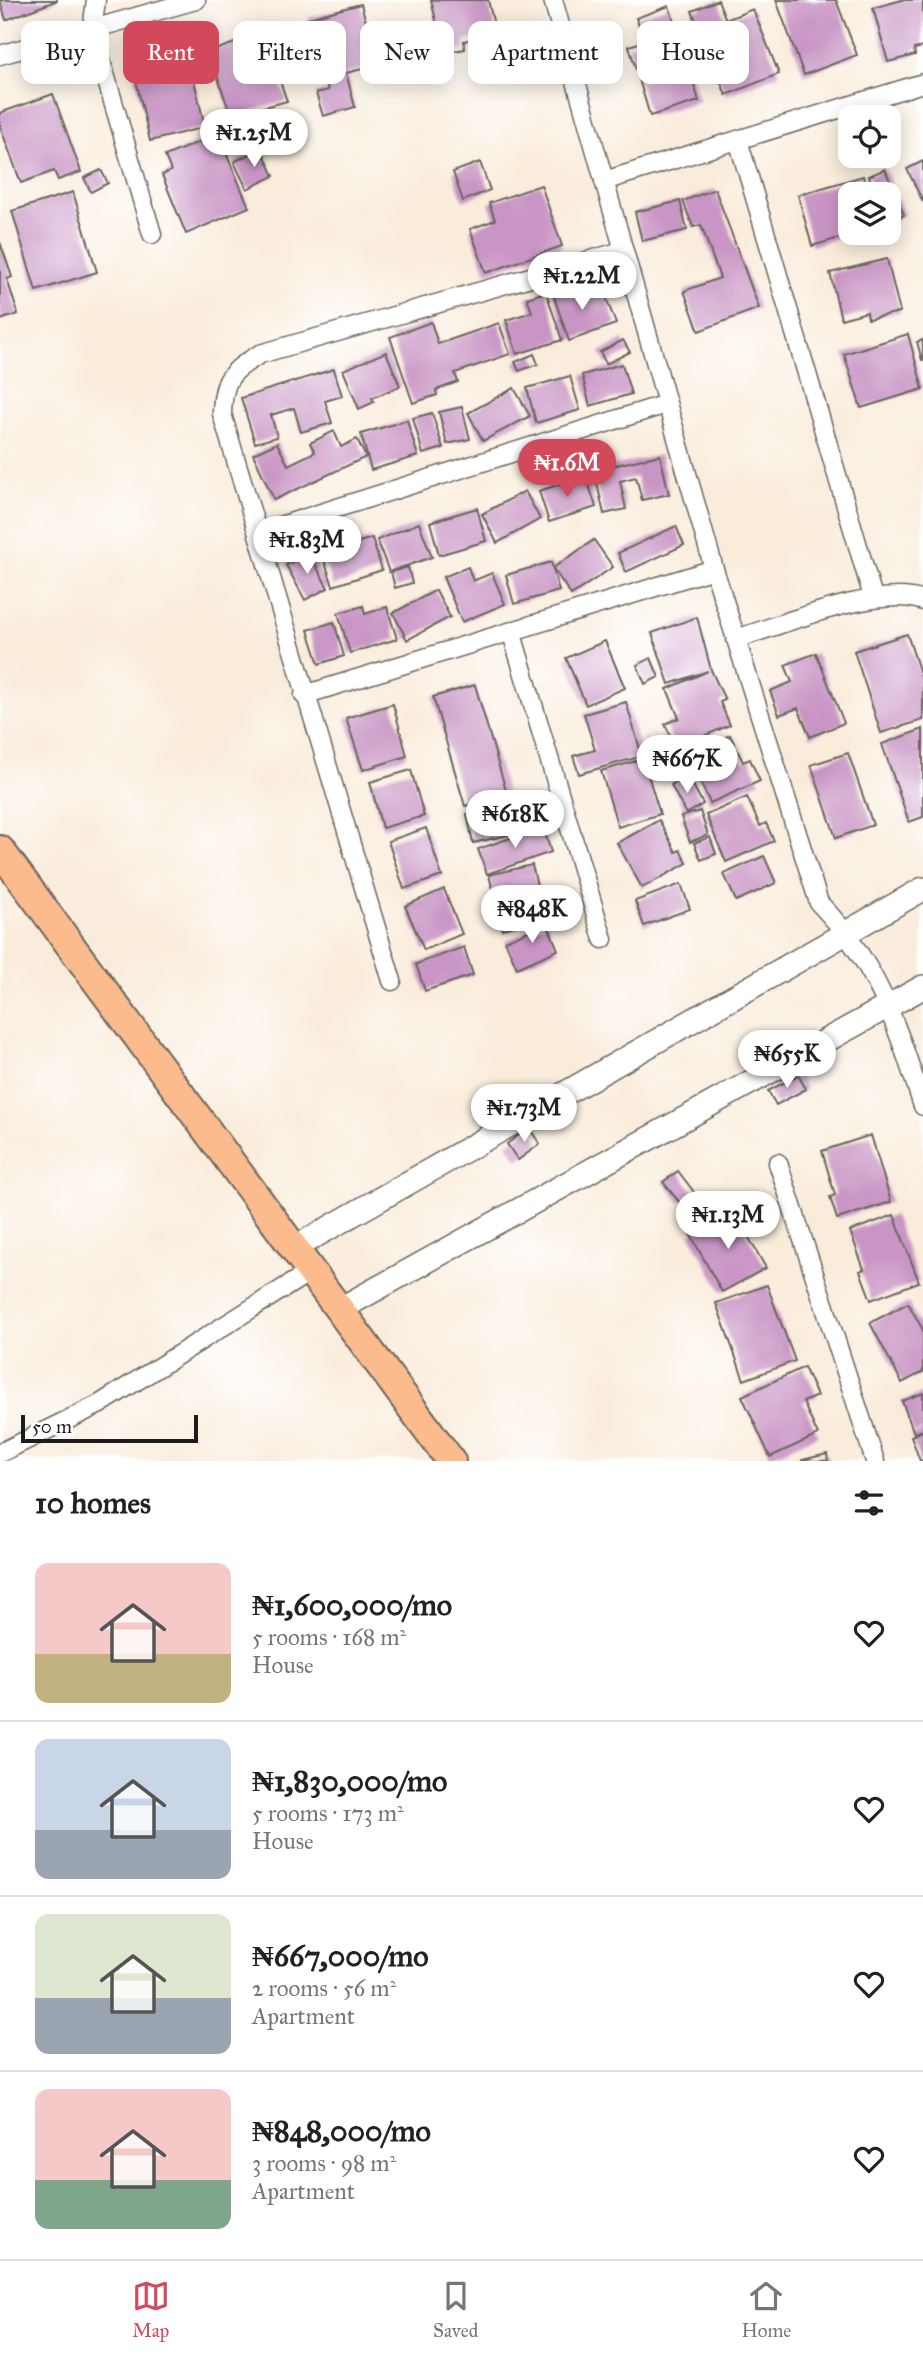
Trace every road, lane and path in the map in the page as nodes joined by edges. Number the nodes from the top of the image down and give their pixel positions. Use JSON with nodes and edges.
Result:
{"nodes":[{"id":1,"x":96,"y":0,"type":"edge"},
{"id":2,"x":196,"y":0,"type":"edge"},
{"id":3,"x":553,"y":0,"type":"edge"},
{"id":4,"x":93,"y":21,"type":"edge"},
{"id":5,"x":109,"y":25,"type":"edge"},
{"id":6,"x":21,"y":49,"type":"edge"},
{"id":7,"x":0,"y":55,"type":"edge"},
{"id":8,"x":923,"y":83,"type":"edge"},
{"id":9,"x":108,"y":84,"type":"edge"},
{"id":10,"x":738,"y":140,"type":"junction"},
{"id":11,"x":604,"y":181,"type":"junction"},
{"id":12,"x":152,"y":234,"type":"dead end"},
{"id":13,"x":622,"y":251,"type":"junction"},
{"id":14,"x":666,"y":404,"type":"junction"},
{"id":15,"x":258,"y":533,"type":"junction"},
{"id":16,"x":713,"y":569,"type":"junction"},
{"id":17,"x":873,"y":597,"type":"junction"},
{"id":18,"x":923,"y":601,"type":"edge"},
{"id":19,"x":512,"y":634,"type":"junction"},
{"id":20,"x":736,"y":639,"type":"junction"},
{"id":21,"x":304,"y":695,"type":"junction"},
{"id":22,"x":1,"y":854,"type":"edge"},
{"id":23,"x":923,"y":889,"type":"edge"},
{"id":24,"x":847,"y":932,"type":"junction"},
{"id":25,"x":603,"y":939,"type":"dead end"},
{"id":26,"x":392,"y":981,"type":"dead end"},
{"id":27,"x":923,"y":987,"type":"edge"},
{"id":28,"x":890,"y":1007,"type":"junction"},
{"id":29,"x":923,"y":1106,"type":"edge"},
{"id":30,"x":778,"y":1163,"type":"dead end"},
{"id":31,"x":294,"y":1248,"type":"junction"},
{"id":32,"x":311,"y":1272,"type":"junction"},
{"id":33,"x":340,"y":1309,"type":"junction"},
{"id":34,"x":0,"y":1453,"type":"edge"},
{"id":35,"x":451,"y":1461,"type":"edge"},
{"id":36,"x":876,"y":1461,"type":"edge"}],
"edges":[{"from":1,"to":4,"type":"street"},
{"from":2,"to":5,"type":"street"},
{"from":3,"to":11,"type":"street"},
{"from":6,"to":7,"type":"street"},
{"from":8,"to":10,"type":"street"},
{"from":9,"to":12,"type":"street"},
{"from":10,"to":11,"type":"street"},
{"from":10,"to":17,"type":"street"},
{"from":11,"to":13,"type":"street"},
{"from":13,"to":14,"type":"street"},
{"from":13,"to":15,"type":"street"},
{"from":14,"to":15,"type":"street"},
{"from":14,"to":16,"type":"street"},
{"from":15,"to":21,"type":"street"},
{"from":16,"to":19,"type":"street"},
{"from":16,"to":20,"type":"street"},
{"from":17,"to":18,"type":"street"},
{"from":17,"to":20,"type":"street"},
{"from":19,"to":21,"type":"street"},
{"from":19,"to":25,"type":"street"},
{"from":20,"to":24,"type":"street"},
{"from":21,"to":26,"type":"street"},
{"from":22,"to":31,"type":"main road"},
{"from":23,"to":24,"type":"street"},
{"from":24,"to":28,"type":"street"},
{"from":24,"to":31,"type":"street"},
{"from":27,"to":28,"type":"street"},
{"from":28,"to":29,"type":"street"},
{"from":28,"to":33,"type":"street"},
{"from":30,"to":36,"type":"street"},
{"from":31,"to":32,"type":"main road"},
{"from":32,"to":33,"type":"main road"},
{"from":32,"to":34,"type":"street"},
{"from":33,"to":35,"type":"main road"}]}
